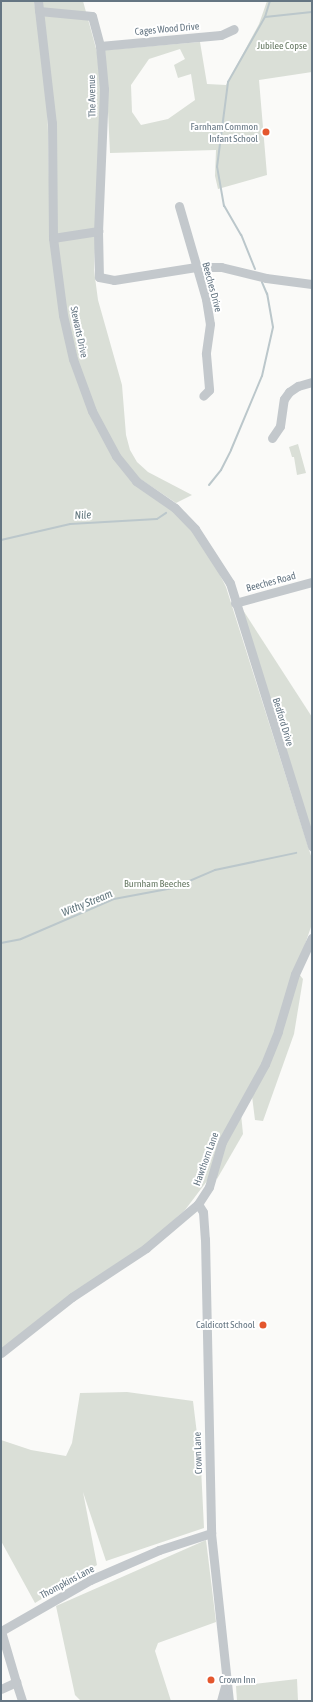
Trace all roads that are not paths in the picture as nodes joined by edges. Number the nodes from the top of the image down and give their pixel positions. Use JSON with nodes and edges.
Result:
{"nodes":[{"id":1,"x":38,"y":1,"type":"edge"},
{"id":2,"x":39,"y":11,"type":"junction"},
{"id":3,"x":234,"y":29,"type":"dead end"},
{"id":4,"x":100,"y":46,"type":"junction"},
{"id":5,"x":179,"y":206,"type":"dead end"},
{"id":6,"x":98,"y":231,"type":"junction"},
{"id":7,"x":53,"y":238,"type":"junction"},
{"id":8,"x":196,"y":267,"type":"junction"},
{"id":9,"x":312,"y":284,"type":"edge"},
{"id":10,"x":312,"y":382,"type":"edge"},
{"id":11,"x":203,"y":396,"type":"dead end"},
{"id":12,"x":272,"y":438,"type":"dead end"},
{"id":13,"x":312,"y":582,"type":"edge"},
{"id":14,"x":235,"y":603,"type":"junction"},
{"id":15,"x":312,"y":847,"type":"edge"},
{"id":16,"x":312,"y":938,"type":"edge"},
{"id":17,"x":198,"y":1204,"type":"junction"},
{"id":18,"x":1,"y":1353,"type":"edge"},
{"id":19,"x":211,"y":1533,"type":"junction"},
{"id":20,"x":16,"y":1682,"type":"junction"},
{"id":21,"x":225,"y":1682,"type":"junction"},
{"id":22,"x":1,"y":1689,"type":"edge"},
{"id":23,"x":22,"y":1701,"type":"edge"},
{"id":24,"x":221,"y":1701,"type":"edge"},
{"id":25,"x":229,"y":1701,"type":"edge"}],
"edges":[{"from":1,"to":2,"type":"street","name":"Stewarts Drive"},
{"from":2,"to":4,"type":"street","name":"The Avenue"},
{"from":2,"to":7,"type":"street","name":"Stewarts Drive"},
{"from":3,"to":4,"type":"street","name":"Cages Wood Drive"},
{"from":4,"to":6,"type":"street","name":"The Avenue"},
{"from":5,"to":8,"type":"street","name":"Beeches Drive"},
{"from":6,"to":7,"type":"street"},
{"from":6,"to":8,"type":"street","name":"The Avenue"},
{"from":7,"to":14,"type":"street","name":"Stewarts Drive"},
{"from":8,"to":9,"type":"street","name":"The Avenue"},
{"from":8,"to":11,"type":"street","name":"Beeches Drive"},
{"from":10,"to":12,"type":"street"},
{"from":13,"to":14,"type":"street","name":"Beeches Road"},
{"from":14,"to":15,"type":"street","name":"Bedford Drive"},
{"from":16,"to":17,"type":"street","name":"Hawthorn Lane"},
{"from":17,"to":18,"type":"street","name":"Hawthorn Lane"},
{"from":17,"to":19,"type":"street","name":"Crown Lane"},
{"from":19,"to":20,"type":"street","name":"Thompkins Lane"},
{"from":19,"to":21,"type":"street","name":"Crown Lane"},
{"from":20,"to":22,"type":"street"},
{"from":20,"to":23,"type":"street"},
{"from":21,"to":24,"type":"street"},
{"from":21,"to":25,"type":"street","name":"Crown Lane"}]}
